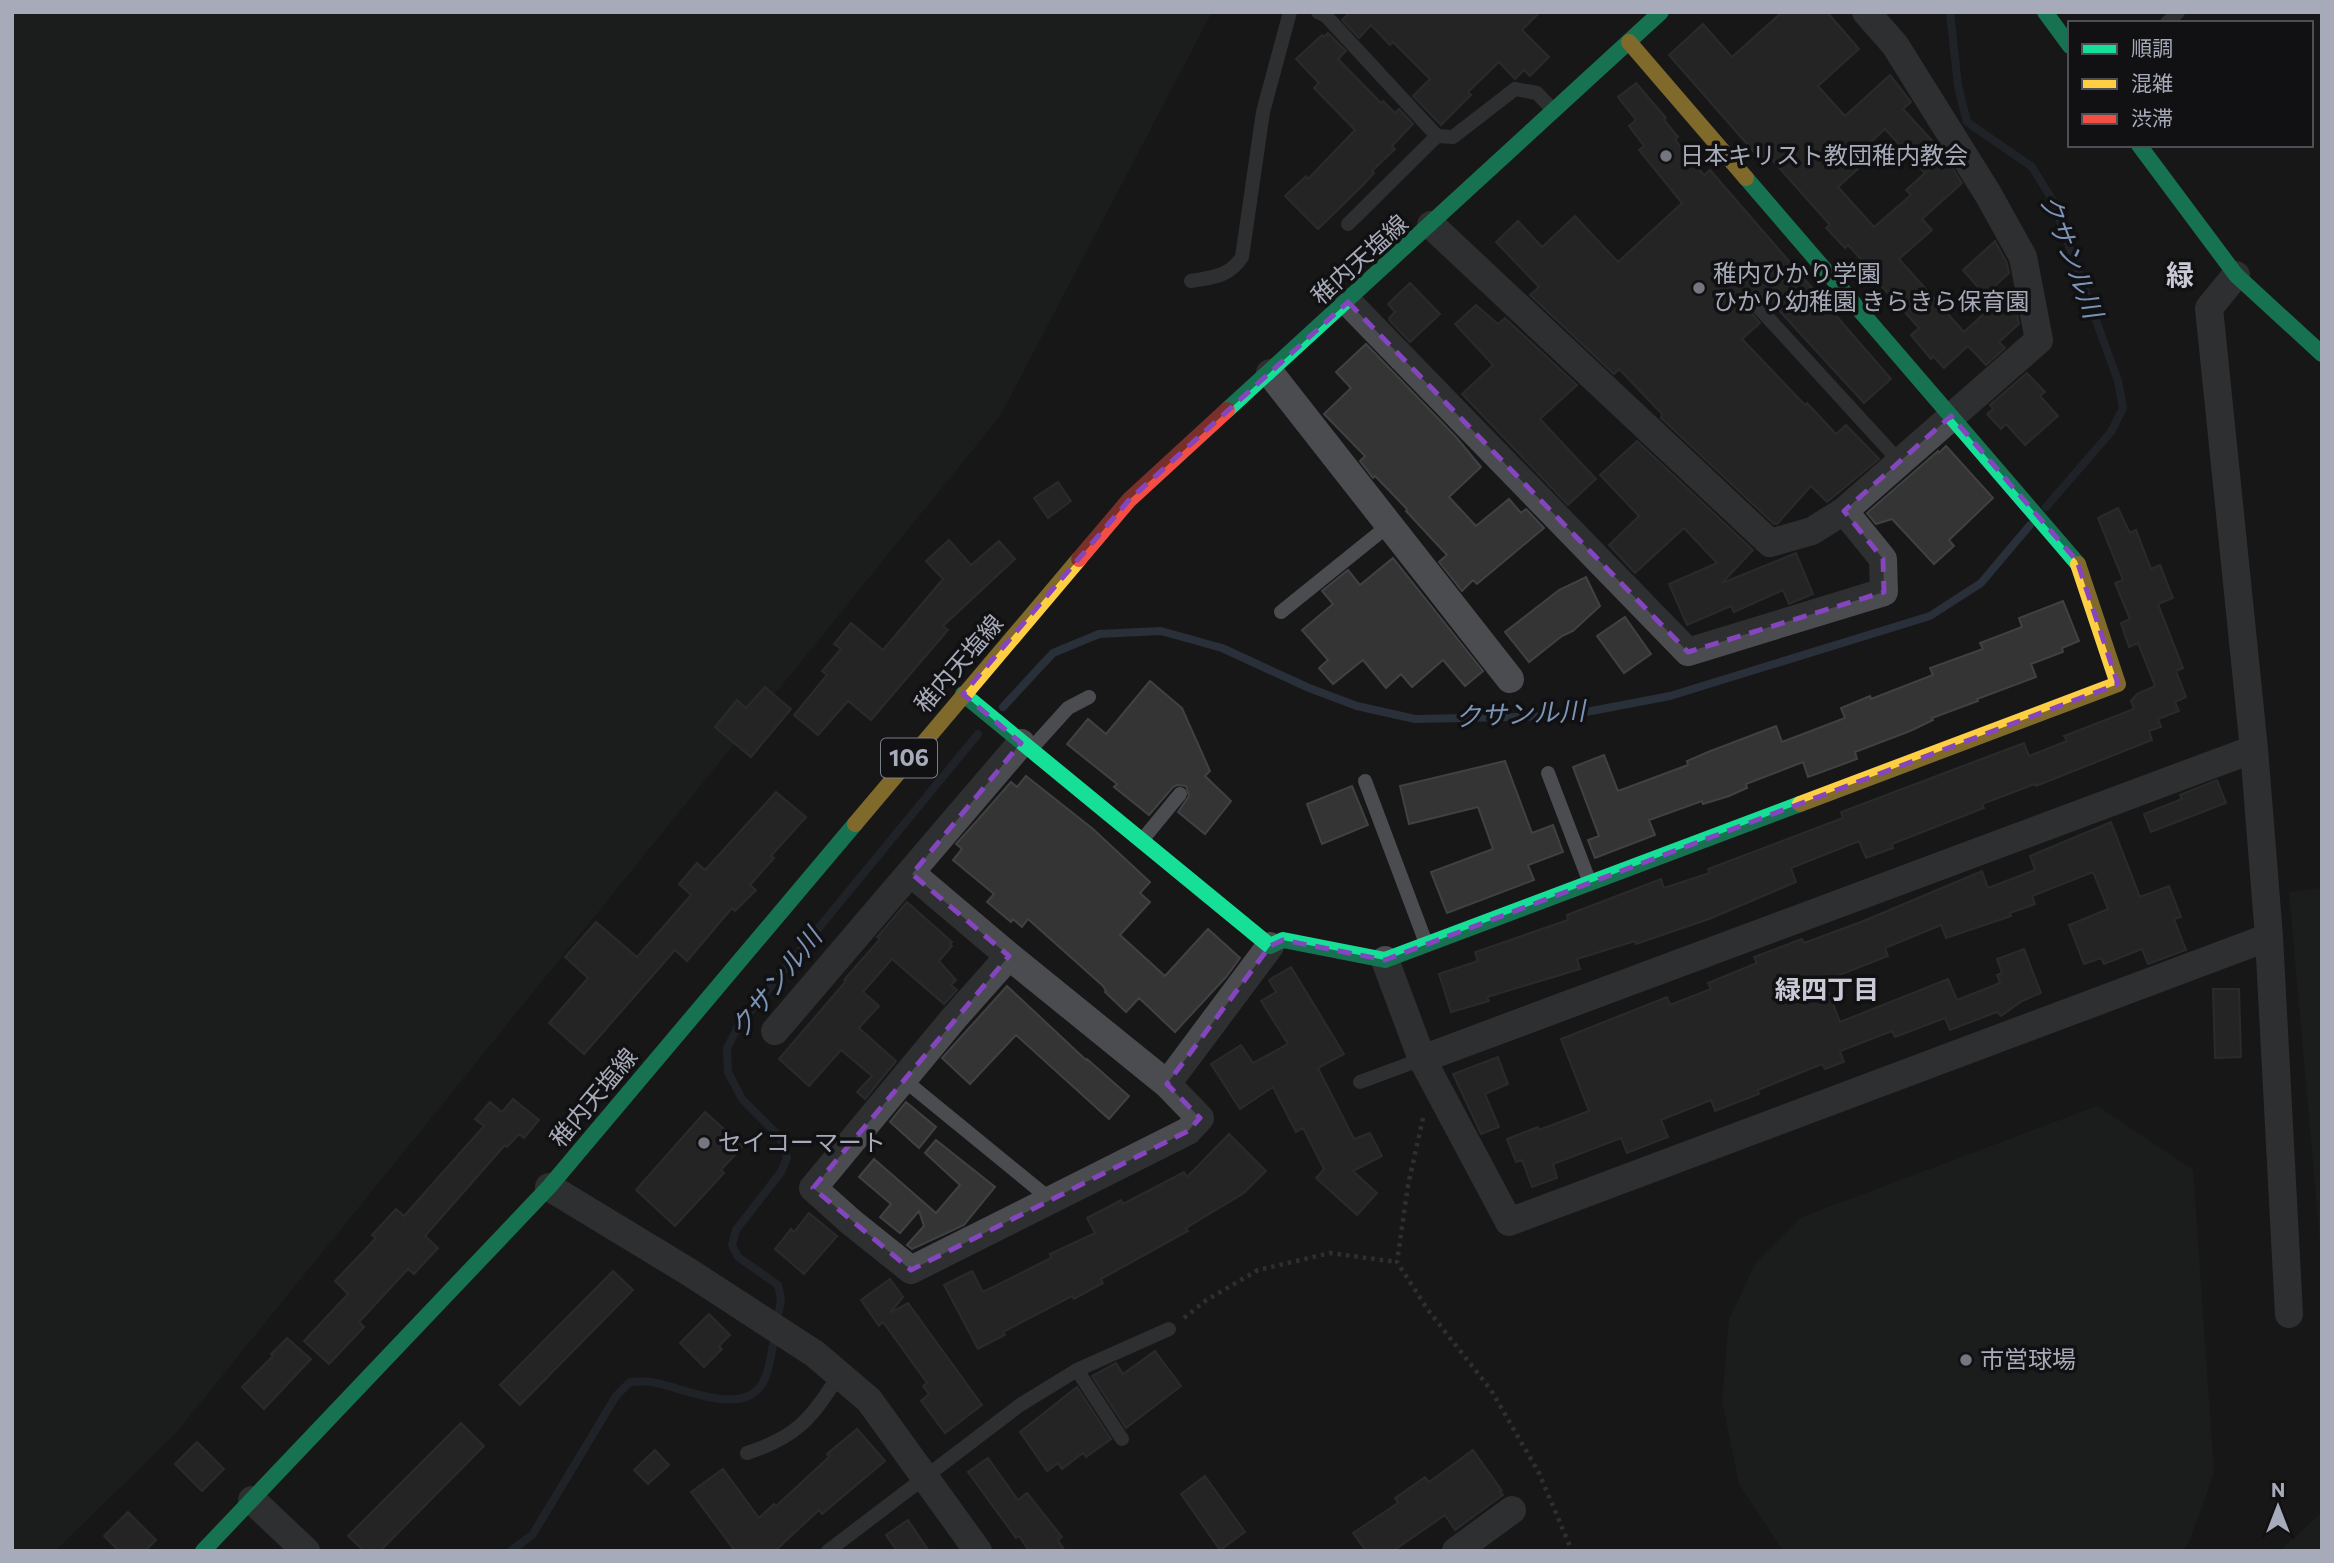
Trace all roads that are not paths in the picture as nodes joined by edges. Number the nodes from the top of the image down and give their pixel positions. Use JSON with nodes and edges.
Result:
{"nodes":[{"id":1,"x":1290,"y":12,"type":"edge"},
{"id":2,"x":1318,"y":12,"type":"edge"},
{"id":3,"x":1661,"y":12,"type":"edge"},
{"id":4,"x":1866,"y":12,"type":"edge"},
{"id":5,"x":2045,"y":12,"type":"edge"},
{"id":6,"x":1629,"y":42,"type":"junction"},
{"id":7,"x":2068,"y":43,"type":"edge"},
{"id":8,"x":1554,"y":111,"type":"junction"},
{"id":9,"x":1437,"y":136,"type":"junction"},
{"id":10,"x":2140,"y":147,"type":"edge"},
{"id":11,"x":1348,"y":224,"type":"dead end"},
{"id":12,"x":1431,"y":225,"type":"junction"},
{"id":13,"x":2236,"y":275,"type":"junction"},
{"id":14,"x":1191,"y":281,"type":"dead end"},
{"id":15,"x":1348,"y":302,"type":"junction"},
{"id":16,"x":1759,"y":308,"type":"dead end"},
{"id":17,"x":2322,"y":354,"type":"edge"},
{"id":18,"x":1269,"y":373,"type":"junction"},
{"id":19,"x":1951,"y":416,"type":"junction"},
{"id":20,"x":1900,"y":462,"type":"junction"},
{"id":21,"x":1844,"y":511,"type":"junction"},
{"id":22,"x":1389,"y":525,"type":"junction"},
{"id":23,"x":1281,"y":612,"type":"dead end"},
{"id":24,"x":1510,"y":679,"type":"dead end"},
{"id":25,"x":963,"y":694,"type":"junction"},
{"id":26,"x":1089,"y":697,"type":"dead end"},
{"id":27,"x":1026,"y":747,"type":"junction"},
{"id":28,"x":2260,"y":749,"type":"junction"},
{"id":29,"x":1548,"y":773,"type":"dead end"},
{"id":30,"x":1365,"y":781,"type":"dead end"},
{"id":31,"x":1180,"y":794,"type":"dead end"},
{"id":32,"x":1141,"y":841,"type":"junction"},
{"id":33,"x":912,"y":874,"type":"junction"},
{"id":34,"x":1590,"y":883,"type":"junction"},
{"id":35,"x":2269,"y":937,"type":"junction"},
{"id":36,"x":1426,"y":944,"type":"junction"},
{"id":37,"x":1270,"y":946,"type":"junction"},
{"id":38,"x":1009,"y":956,"type":"junction"},
{"id":39,"x":1385,"y":960,"type":"junction"},
{"id":40,"x":775,"y":1031,"type":"dead end"},
{"id":41,"x":1427,"y":1069,"type":"junction"},
{"id":42,"x":903,"y":1079,"type":"junction"},
{"id":43,"x":1360,"y":1082,"type":"dead end"},
{"id":44,"x":1167,"y":1084,"type":"junction"},
{"id":45,"x":549,"y":1187,"type":"junction"},
{"id":46,"x":1051,"y":1200,"type":"junction"},
{"id":47,"x":2289,"y":1314,"type":"dead end"},
{"id":48,"x":1169,"y":1329,"type":"road end"},
{"id":49,"x":1077,"y":1370,"type":"junction"},
{"id":50,"x":839,"y":1375,"type":"junction"},
{"id":51,"x":1122,"y":1439,"type":"dead end"},
{"id":52,"x":747,"y":1453,"type":"dead end"},
{"id":53,"x":924,"y":1477,"type":"junction"},
{"id":54,"x":252,"y":1500,"type":"junction"},
{"id":55,"x":1512,"y":1510,"type":"dead end"},
{"id":56,"x":203,"y":1551,"type":"edge"},
{"id":57,"x":306,"y":1551,"type":"edge"},
{"id":58,"x":828,"y":1551,"type":"edge"},
{"id":59,"x":978,"y":1551,"type":"edge"},
{"id":60,"x":1456,"y":1551,"type":"edge"}],
"edges":[{"from":1,"to":14,"type":"lane"},
{"from":2,"to":9,"type":"lane"},
{"from":3,"to":6,"type":"street","name":"稚内天塩線","number":"106"},
{"from":4,"to":19,"type":"street"},
{"from":5,"to":7,"type":"street"},
{"from":6,"to":8,"type":"street","name":"稚内天塩線","number":"106"},
{"from":6,"to":19,"type":"street"},
{"from":8,"to":9,"type":"lane"},
{"from":8,"to":12,"type":"street","name":"稚内天塩線","number":"106"},
{"from":9,"to":11,"type":"lane"},
{"from":10,"to":13,"type":"street"},
{"from":12,"to":15,"type":"street","name":"稚内天塩線","number":"106"},
{"from":12,"to":21,"type":"street"},
{"from":13,"to":17,"type":"street"},
{"from":13,"to":28,"type":"street"},
{"from":15,"to":18,"type":"street","name":"稚内天塩線","number":"106"},
{"from":15,"to":21,"type":"street"},
{"from":16,"to":20,"type":"lane"},
{"from":18,"to":22,"type":"street"},
{"from":18,"to":25,"type":"street","name":"稚内天塩線","number":"106"},
{"from":19,"to":20,"type":"street"},
{"from":19,"to":34,"type":"street"},
{"from":20,"to":21,"type":"street"},
{"from":22,"to":23,"type":"lane"},
{"from":22,"to":24,"type":"street"},
{"from":25,"to":27,"type":"street"},
{"from":25,"to":45,"type":"street","name":"稚内天塩線","number":"106"},
{"from":26,"to":27,"type":"lane"},
{"from":27,"to":32,"type":"street"},
{"from":27,"to":33,"type":"street"},
{"from":28,"to":35,"type":"street"},
{"from":28,"to":41,"type":"street"},
{"from":29,"to":34,"type":"lane"},
{"from":30,"to":36,"type":"lane"},
{"from":31,"to":32,"type":"lane"},
{"from":32,"to":37,"type":"street"},
{"from":33,"to":38,"type":"street"},
{"from":33,"to":40,"type":"street"},
{"from":34,"to":36,"type":"street"},
{"from":35,"to":41,"type":"street"},
{"from":35,"to":47,"type":"street"},
{"from":36,"to":39,"type":"street"},
{"from":37,"to":39,"type":"street"},
{"from":37,"to":44,"type":"street"},
{"from":38,"to":42,"type":"street"},
{"from":38,"to":44,"type":"street"},
{"from":39,"to":41,"type":"street"},
{"from":41,"to":43,"type":"lane"},
{"from":42,"to":46,"type":"lane"},
{"from":42,"to":46,"type":"street"},
{"from":44,"to":46,"type":"street"},
{"from":45,"to":50,"type":"street"},
{"from":45,"to":54,"type":"street","name":"稚内天塩線","number":"106"},
{"from":48,"to":49,"type":"lane"},
{"from":49,"to":51,"type":"lane"},
{"from":49,"to":53,"type":"lane"},
{"from":50,"to":52,"type":"lane"},
{"from":50,"to":53,"type":"street"},
{"from":53,"to":58,"type":"lane"},
{"from":53,"to":59,"type":"street"},
{"from":54,"to":56,"type":"street","name":"稚内天塩線","number":"106"},
{"from":54,"to":57,"type":"street"},
{"from":55,"to":60,"type":"street"}]}
